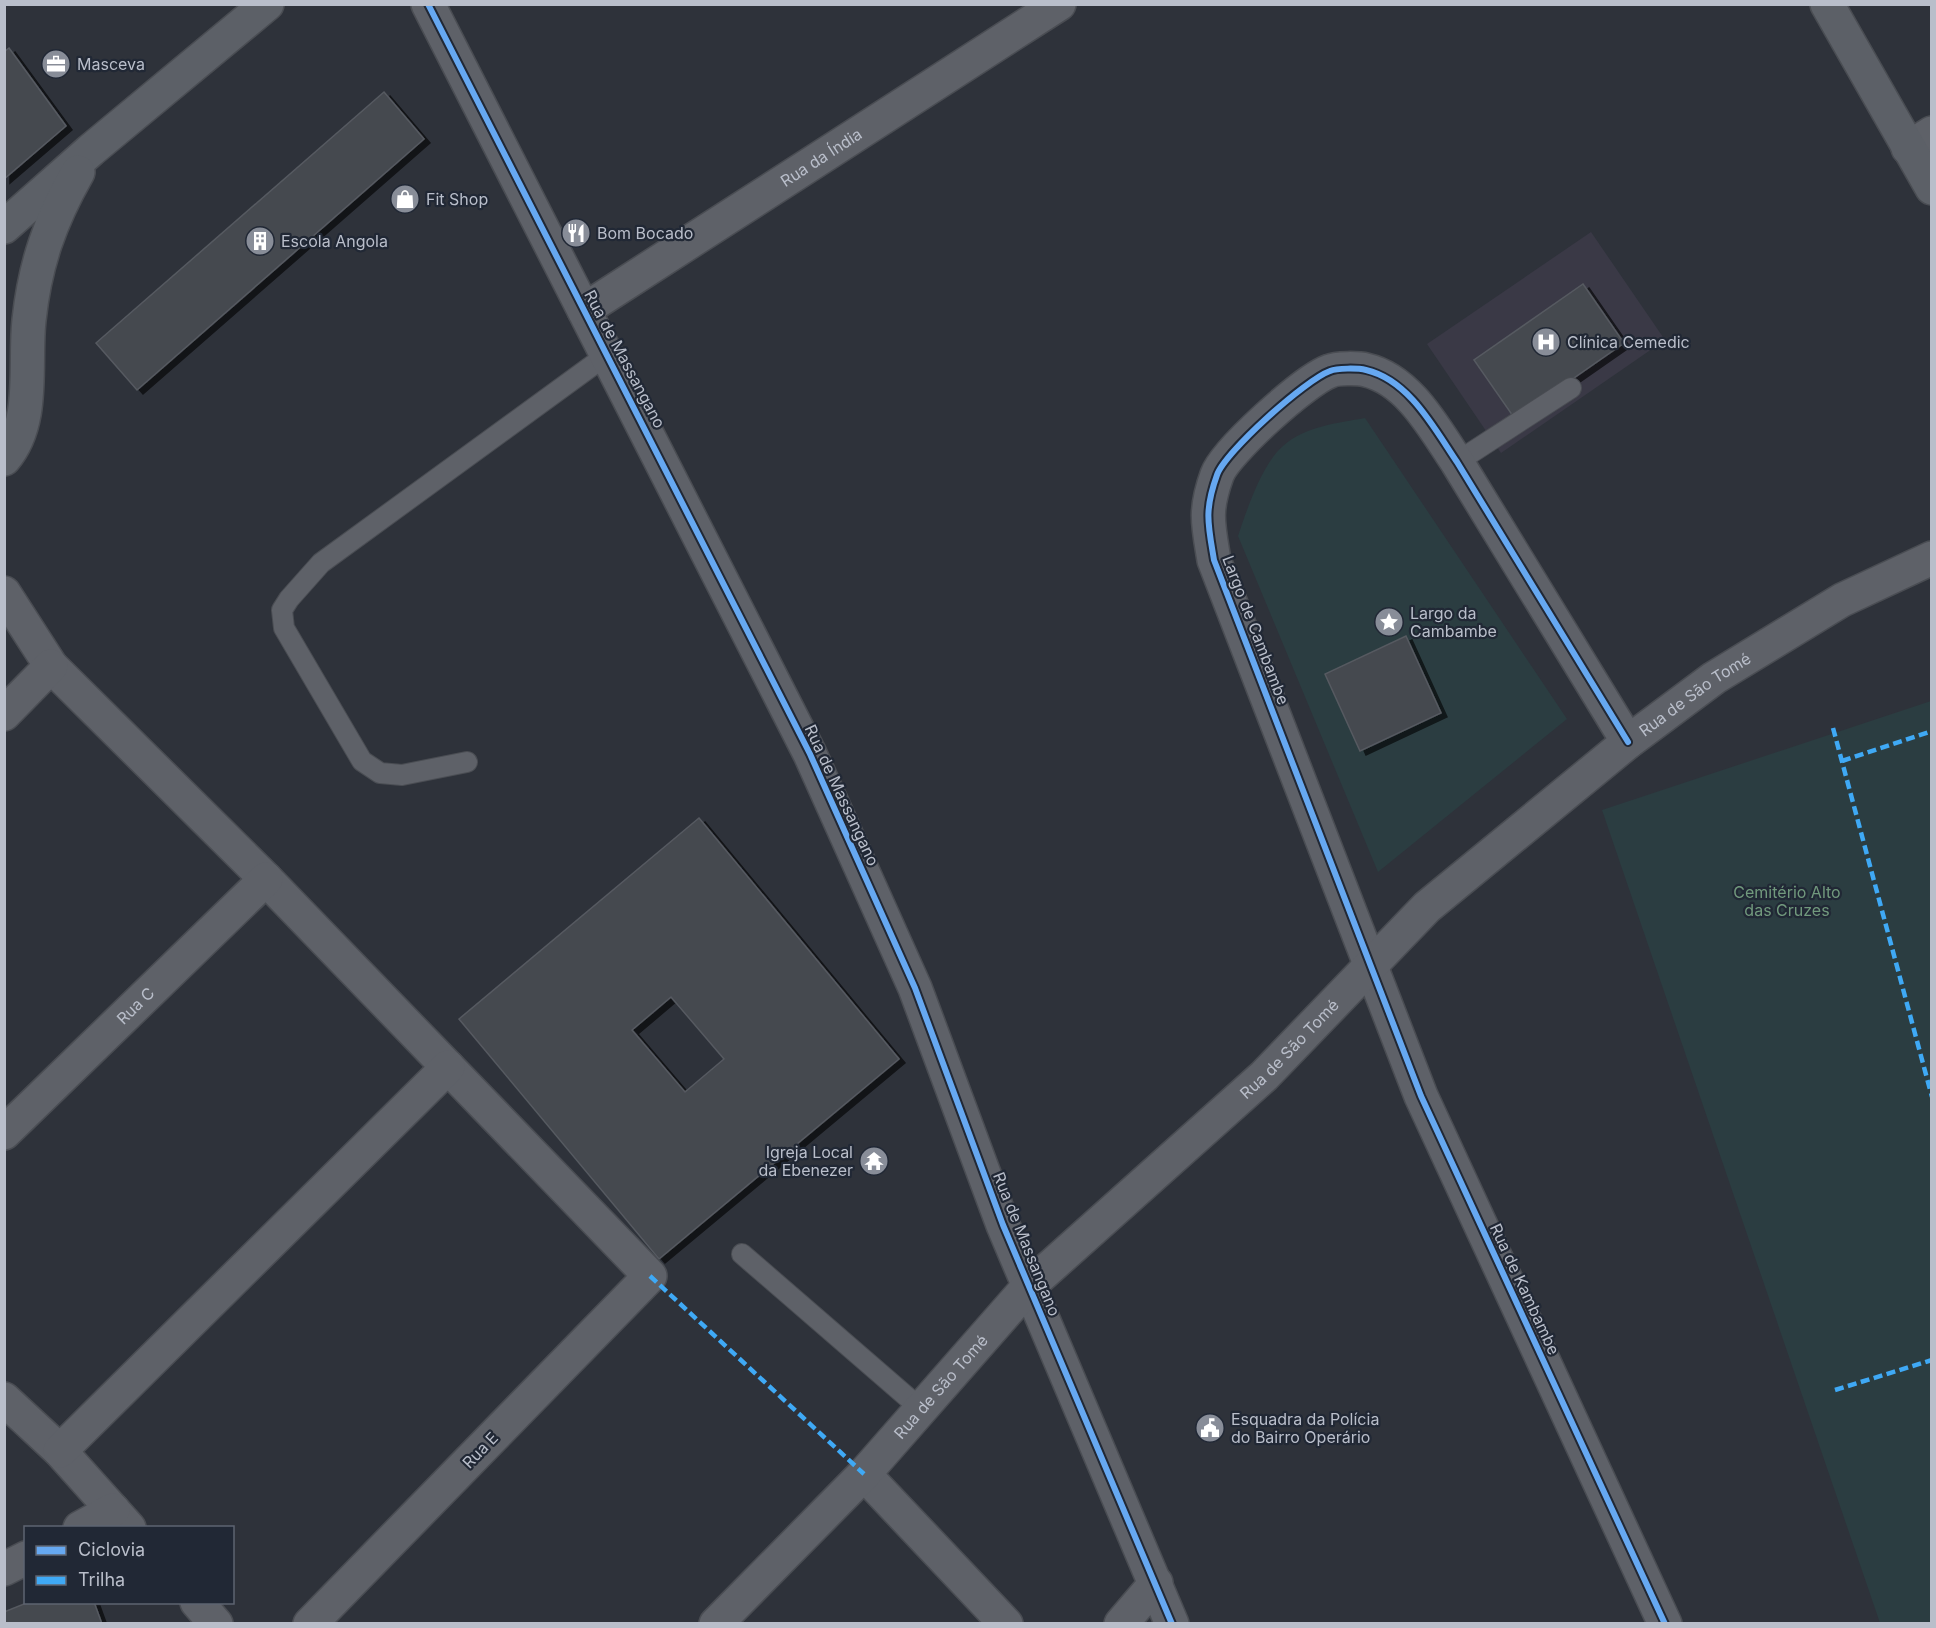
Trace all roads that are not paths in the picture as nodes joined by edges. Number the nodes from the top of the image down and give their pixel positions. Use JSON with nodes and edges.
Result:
{"nodes":[{"id":1,"x":267,"y":4,"type":"edge"},
{"id":2,"x":428,"y":4,"type":"edge"},
{"id":3,"x":1059,"y":4,"type":"edge"},
{"id":4,"x":1827,"y":4,"type":"edge"},
{"id":5,"x":1920,"y":141,"type":"edge"},
{"id":6,"x":91,"y":150,"type":"junction"},
{"id":7,"x":1932,"y":188,"type":"edge"},
{"id":8,"x":4,"y":227,"type":"edge"},
{"id":9,"x":584,"y":310,"type":"junction"},
{"id":10,"x":608,"y":354,"type":"junction"},
{"id":11,"x":4,"y":364,"type":"edge"},
{"id":12,"x":1571,"y":388,"type":"dead end"},
{"id":13,"x":26,"y":393,"type":"junction"},
{"id":14,"x":4,"y":459,"type":"edge"},
{"id":15,"x":1457,"y":462,"type":"junction"},
{"id":16,"x":1932,"y":558,"type":"edge"},
{"id":17,"x":4,"y":593,"type":"edge"},
{"id":18,"x":51,"y":666,"type":"junction"},
{"id":19,"x":4,"y":714,"type":"edge"},
{"id":20,"x":1628,"y":742,"type":"junction"},
{"id":21,"x":467,"y":762,"type":"dead end"},
{"id":22,"x":266,"y":879,"type":"junction"},
{"id":23,"x":1371,"y":962,"type":"junction"},
{"id":24,"x":448,"y":1067,"type":"junction"},
{"id":25,"x":4,"y":1133,"type":"edge"},
{"id":26,"x":742,"y":1254,"type":"dead end"},
{"id":27,"x":1029,"y":1286,"type":"junction"},
{"id":28,"x":4,"y":1399,"type":"edge"},
{"id":29,"x":921,"y":1409,"type":"junction"},
{"id":30,"x":60,"y":1451,"type":"junction"},
{"id":31,"x":864,"y":1473,"type":"junction"},
{"id":32,"x":121,"y":1519,"type":"edge"},
{"id":33,"x":85,"y":1526,"type":"edge"},
{"id":34,"x":24,"y":1559,"type":"edge"},
{"id":35,"x":4,"y":1569,"type":"edge"},
{"id":36,"x":1156,"y":1583,"type":"junction"},
{"id":37,"x":199,"y":1604,"type":"edge"},
{"id":38,"x":216,"y":1623,"type":"edge"},
{"id":39,"x":310,"y":1623,"type":"edge"},
{"id":40,"x":716,"y":1623,"type":"edge"},
{"id":41,"x":1006,"y":1623,"type":"edge"},
{"id":42,"x":1121,"y":1623,"type":"edge"},
{"id":43,"x":1172,"y":1623,"type":"edge"},
{"id":44,"x":1665,"y":1623,"type":"edge"}],
"edges":[{"from":1,"to":6,"type":"main road"},
{"from":2,"to":9,"type":"street","name":"Rua de Massangano"},
{"from":3,"to":9,"type":"street","name":"Rua da Índia"},
{"from":4,"to":5,"type":"main road"},
{"from":5,"to":7,"type":"main road"},
{"from":6,"to":8,"type":"main road"},
{"from":6,"to":13,"type":"main road"},
{"from":9,"to":10,"type":"street","name":"Rua de Massangano"},
{"from":10,"to":21,"type":"lane"},
{"from":10,"to":27,"type":"street","name":"Rua de Massangano"},
{"from":11,"to":13,"type":"main road"},
{"from":12,"to":15,"type":"lane"},
{"from":13,"to":14,"type":"main road"},
{"from":15,"to":20,"type":"street","name":"Largo de Cambambe"},
{"from":15,"to":23,"type":"street","name":"Largo de Cambambe"},
{"from":16,"to":20,"type":"street","name":"Rua de São Tomé"},
{"from":17,"to":18,"type":"street"},
{"from":18,"to":19,"type":"street"},
{"from":18,"to":22,"type":"street"},
{"from":20,"to":23,"type":"street","name":"Rua de São Tomé"},
{"from":22,"to":24,"type":"street"},
{"from":22,"to":25,"type":"street","name":"Rua C"},
{"from":23,"to":27,"type":"street","name":"Rua de São Tomé"},
{"from":23,"to":44,"type":"street","name":"Rua de Kambambe"},
{"from":24,"to":30,"type":"street"},
{"from":24,"to":39,"type":"street","name":"Rua E"},
{"from":26,"to":29,"type":"lane"},
{"from":27,"to":29,"type":"street","name":"Rua de São Tomé"},
{"from":27,"to":36,"type":"street","name":"Rua de Massangano"},
{"from":28,"to":30,"type":"street"},
{"from":29,"to":31,"type":"street","name":"Rua de São Tomé"},
{"from":30,"to":32,"type":"street"},
{"from":31,"to":40,"type":"street","name":"Rua de São Tomé"},
{"from":31,"to":41,"type":"street"},
{"from":32,"to":33,"type":"street"},
{"from":34,"to":35,"type":"street"},
{"from":36,"to":42,"type":"street"},
{"from":36,"to":43,"type":"street","name":"Rua de Massangano"},
{"from":37,"to":38,"type":"street"}]}
